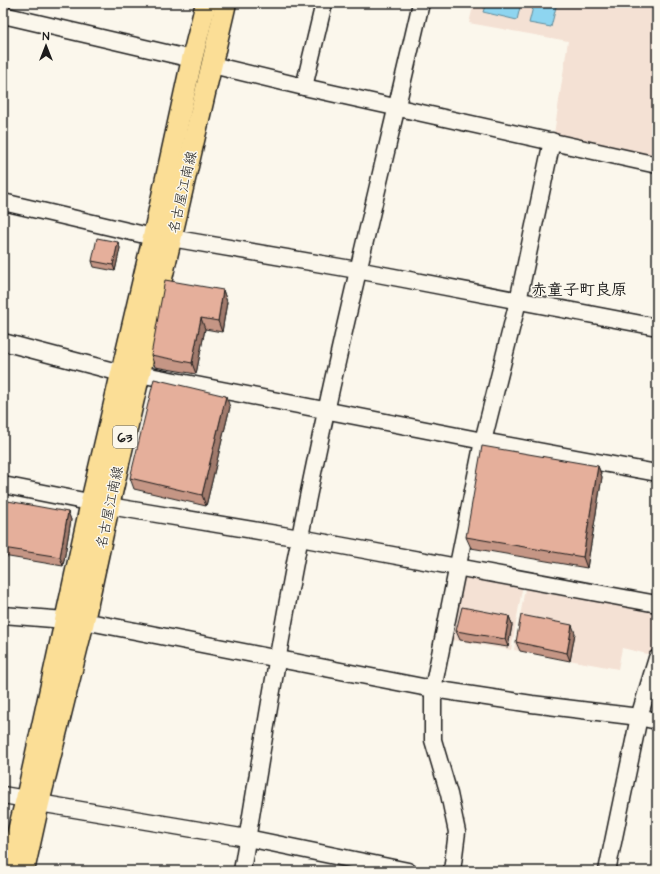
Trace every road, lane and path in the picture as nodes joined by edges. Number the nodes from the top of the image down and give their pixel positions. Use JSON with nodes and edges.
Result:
{"nodes":[{"id":1,"x":206,"y":3,"type":"edge"},
{"id":2,"x":226,"y":3,"type":"edge"},
{"id":3,"x":324,"y":3,"type":"edge"},
{"id":4,"x":421,"y":3,"type":"edge"},
{"id":5,"x":3,"y":15,"type":"edge"},
{"id":6,"x":192,"y":59,"type":"junction"},
{"id":7,"x":212,"y":65,"type":"junction"},
{"id":8,"x":304,"y":88,"type":"junction"},
{"id":9,"x":397,"y":107,"type":"junction"},
{"id":10,"x":552,"y":141,"type":"junction"},
{"id":11,"x":657,"y":165,"type":"edge"},
{"id":12,"x":3,"y":202,"type":"edge"},
{"id":13,"x":162,"y":237,"type":"junction"},
{"id":14,"x":357,"y":270,"type":"junction"},
{"id":15,"x":518,"y":301,"type":"junction"},
{"id":16,"x":657,"y":327,"type":"edge"},
{"id":17,"x":3,"y":342,"type":"edge"},
{"id":18,"x":130,"y":374,"type":"junction"},
{"id":19,"x":326,"y":411,"type":"junction"},
{"id":20,"x":483,"y":441,"type":"junction"},
{"id":21,"x":657,"y":473,"type":"edge"},
{"id":22,"x":3,"y":485,"type":"edge"},
{"id":23,"x":100,"y":504,"type":"junction"},
{"id":24,"x":300,"y":538,"type":"junction"},
{"id":25,"x":458,"y":568,"type":"junction"},
{"id":26,"x":657,"y":604,"type":"edge"},
{"id":27,"x":3,"y":615,"type":"edge"},
{"id":28,"x":65,"y":620,"type":"junction"},
{"id":29,"x":84,"y":621,"type":"junction"},
{"id":30,"x":657,"y":658,"type":"edge"},
{"id":31,"x":278,"y":659,"type":"junction"},
{"id":32,"x":433,"y":689,"type":"junction"},
{"id":33,"x":639,"y":717,"type":"junction"},
{"id":34,"x":657,"y":721,"type":"edge"},
{"id":35,"x":3,"y":796,"type":"edge"},
{"id":36,"x":33,"y":801,"type":"junction"},
{"id":37,"x":247,"y":838,"type":"junction"},
{"id":38,"x":8,"y":871,"type":"edge"},
{"id":39,"x":24,"y":871,"type":"edge"},
{"id":40,"x":242,"y":871,"type":"edge"},
{"id":41,"x":408,"y":871,"type":"edge"},
{"id":42,"x":452,"y":871,"type":"edge"},
{"id":43,"x":607,"y":871,"type":"edge"}],
"edges":[{"from":1,"to":6,"type":"main road","name":"名古屋江南線","number":"63"},
{"from":2,"to":7,"type":"main road","name":"名古屋江南線","number":"63"},
{"from":3,"to":8,"type":"street"},
{"from":4,"to":9,"type":"street"},
{"from":5,"to":6,"type":"street"},
{"from":6,"to":13,"type":"main road","name":"名古屋江南線","number":"63"},
{"from":7,"to":8,"type":"street"},
{"from":7,"to":13,"type":"main road","name":"名古屋江南線","number":"63"},
{"from":8,"to":9,"type":"street"},
{"from":9,"to":10,"type":"street"},
{"from":9,"to":14,"type":"street"},
{"from":10,"to":11,"type":"street"},
{"from":10,"to":15,"type":"street"},
{"from":12,"to":13,"type":"street"},
{"from":13,"to":14,"type":"street"},
{"from":13,"to":18,"type":"main road","name":"名古屋江南線","number":"63"},
{"from":14,"to":15,"type":"street"},
{"from":14,"to":19,"type":"street"},
{"from":15,"to":16,"type":"street"},
{"from":15,"to":20,"type":"street"},
{"from":17,"to":18,"type":"street"},
{"from":18,"to":19,"type":"street"},
{"from":18,"to":23,"type":"main road","name":"名古屋江南線","number":"63"},
{"from":19,"to":20,"type":"street"},
{"from":19,"to":24,"type":"street"},
{"from":20,"to":21,"type":"street"},
{"from":20,"to":25,"type":"street"},
{"from":22,"to":23,"type":"street"},
{"from":23,"to":24,"type":"street"},
{"from":23,"to":28,"type":"main road","name":"名古屋江南線","number":"63"},
{"from":23,"to":29,"type":"main road","name":"名古屋江南線","number":"63"},
{"from":24,"to":25,"type":"street"},
{"from":24,"to":31,"type":"street"},
{"from":25,"to":26,"type":"street"},
{"from":25,"to":32,"type":"street"},
{"from":27,"to":28,"type":"street"},
{"from":28,"to":36,"type":"main road","name":"名古屋江南線","number":"63"},
{"from":29,"to":31,"type":"street"},
{"from":29,"to":36,"type":"main road","name":"名古屋江南線","number":"63"},
{"from":30,"to":33,"type":"street"},
{"from":31,"to":32,"type":"street"},
{"from":31,"to":37,"type":"street"},
{"from":32,"to":33,"type":"street"},
{"from":32,"to":42,"type":"street"},
{"from":33,"to":34,"type":"street"},
{"from":33,"to":43,"type":"street"},
{"from":35,"to":36,"type":"street"},
{"from":36,"to":37,"type":"street"},
{"from":36,"to":38,"type":"main road","name":"名古屋江南線","number":"63"},
{"from":36,"to":39,"type":"main road","name":"名古屋江南線","number":"63"},
{"from":37,"to":40,"type":"street"},
{"from":37,"to":41,"type":"street"}]}
